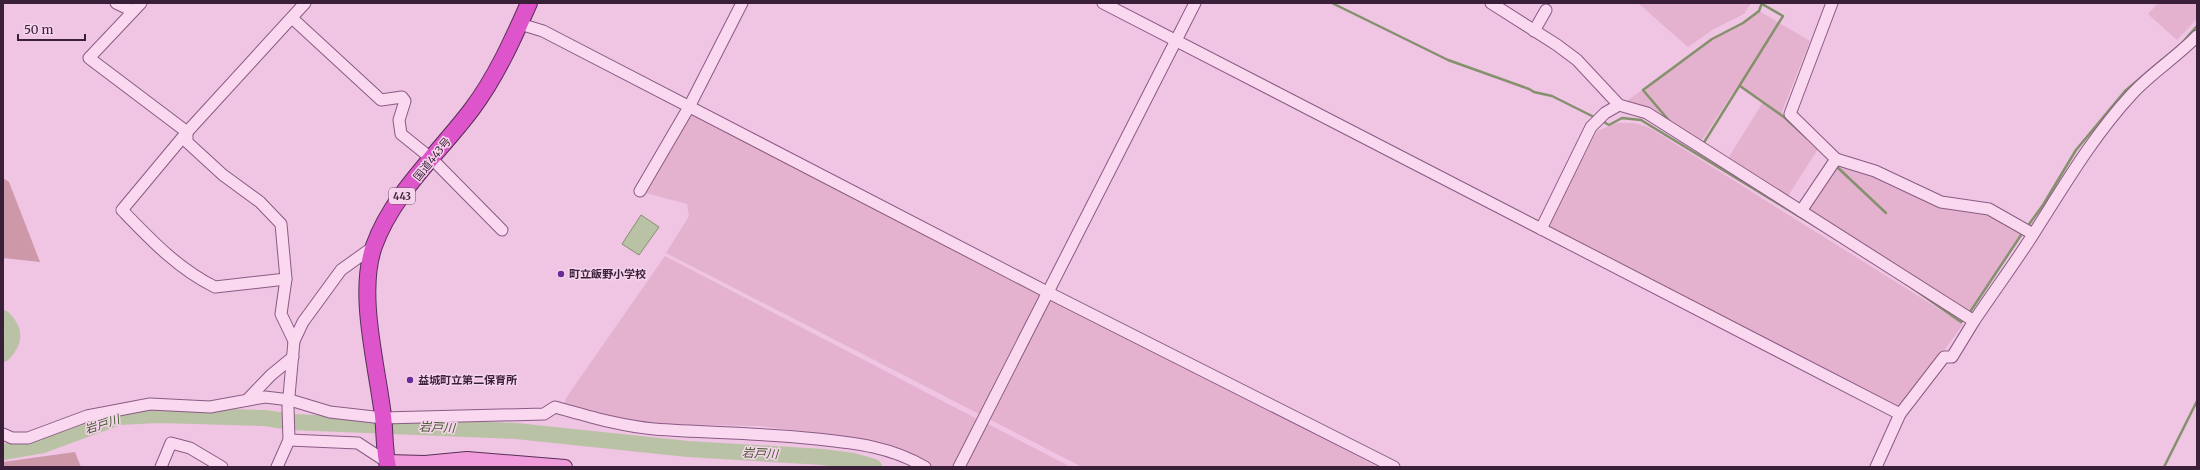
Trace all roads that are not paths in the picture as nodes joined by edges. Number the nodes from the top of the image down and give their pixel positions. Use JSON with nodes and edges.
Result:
{"nodes":[{"id":1,"x":116,"y":3,"type":"edge"},
{"id":2,"x":529,"y":3,"type":"edge"},
{"id":3,"x":742,"y":3,"type":"edge"},
{"id":4,"x":1103,"y":3,"type":"edge"},
{"id":5,"x":1195,"y":3,"type":"edge"},
{"id":6,"x":1491,"y":3,"type":"edge"},
{"id":7,"x":1832,"y":3,"type":"edge"},
{"id":8,"x":302,"y":4,"type":"edge"},
{"id":9,"x":137,"y":7,"type":"edge"},
{"id":10,"x":1546,"y":10,"type":"dead end"},
{"id":11,"x":292,"y":18,"type":"junction"},
{"id":12,"x":520,"y":24,"type":"junction"},
{"id":13,"x":1534,"y":31,"type":"junction"},
{"id":14,"x":2197,"y":36,"type":"edge"},
{"id":15,"x":1176,"y":41,"type":"junction"},
{"id":16,"x":1619,"y":106,"type":"junction"},
{"id":17,"x":689,"y":107,"type":"junction"},
{"id":18,"x":187,"y":132,"type":"junction"},
{"id":19,"x":432,"y":159,"type":"junction"},
{"id":20,"x":1836,"y":159,"type":"junction"},
{"id":21,"x":640,"y":191,"type":"dead end"},
{"id":22,"x":1801,"y":211,"type":"junction"},
{"id":23,"x":1541,"y":229,"type":"junction"},
{"id":24,"x":502,"y":230,"type":"dead end"},
{"id":25,"x":2033,"y":234,"type":"junction"},
{"id":26,"x":373,"y":248,"type":"junction"},
{"id":27,"x":286,"y":279,"type":"junction"},
{"id":28,"x":1049,"y":293,"type":"junction"},
{"id":29,"x":1974,"y":320,"type":"junction"},
{"id":30,"x":294,"y":341,"type":"junction"},
{"id":31,"x":293,"y":357,"type":"junction"},
{"id":32,"x":247,"y":400,"type":"junction"},
{"id":33,"x":289,"y":404,"type":"junction"},
{"id":34,"x":1900,"y":414,"type":"junction"},
{"id":35,"x":383,"y":418,"type":"junction"},
{"id":36,"x":3,"y":434,"type":"edge"},
{"id":37,"x":289,"y":440,"type":"junction"},
{"id":38,"x":387,"y":460,"type":"edge"},
{"id":39,"x":520,"y":465,"type":"edge"},
{"id":40,"x":161,"y":467,"type":"edge"},
{"id":41,"x":222,"y":467,"type":"edge"},
{"id":42,"x":277,"y":467,"type":"edge"},
{"id":43,"x":565,"y":467,"type":"edge"},
{"id":44,"x":925,"y":467,"type":"edge"},
{"id":45,"x":959,"y":467,"type":"edge"},
{"id":46,"x":1394,"y":467,"type":"edge"},
{"id":47,"x":1876,"y":467,"type":"edge"}],
"edges":[{"from":1,"to":9,"type":"street"},
{"from":2,"to":12,"type":"highway","name":"国道443号","number":"443"},
{"from":3,"to":17,"type":"street"},
{"from":4,"to":15,"type":"street"},
{"from":5,"to":15,"type":"street"},
{"from":6,"to":13,"type":"street"},
{"from":7,"to":20,"type":"street"},
{"from":8,"to":11,"type":"street"},
{"from":9,"to":18,"type":"street"},
{"from":10,"to":13,"type":"street"},
{"from":11,"to":18,"type":"street"},
{"from":11,"to":19,"type":"street"},
{"from":12,"to":17,"type":"street"},
{"from":12,"to":19,"type":"highway","name":"国道443号","number":"443"},
{"from":13,"to":16,"type":"street"},
{"from":14,"to":25,"type":"street"},
{"from":15,"to":23,"type":"street"},
{"from":15,"to":28,"type":"street"},
{"from":16,"to":22,"type":"street"},
{"from":16,"to":23,"type":"street"},
{"from":17,"to":21,"type":"street"},
{"from":17,"to":28,"type":"street"},
{"from":18,"to":27,"type":"street"},
{"from":18,"to":27,"type":"street"},
{"from":19,"to":24,"type":"street"},
{"from":19,"to":26,"type":"highway","name":"国道443号","number":"443"},
{"from":20,"to":22,"type":"street"},
{"from":20,"to":25,"type":"street"},
{"from":22,"to":29,"type":"street"},
{"from":23,"to":34,"type":"street"},
{"from":25,"to":29,"type":"street"},
{"from":26,"to":30,"type":"street"},
{"from":26,"to":35,"type":"highway","name":"国道443号","number":"443"},
{"from":27,"to":30,"type":"street"},
{"from":28,"to":45,"type":"street"},
{"from":28,"to":46,"type":"street"},
{"from":29,"to":34,"type":"street"},
{"from":30,"to":31,"type":"street"},
{"from":31,"to":32,"type":"street"},
{"from":31,"to":33,"type":"street"},
{"from":32,"to":33,"type":"street"},
{"from":32,"to":36,"type":"street"},
{"from":33,"to":35,"type":"street"},
{"from":33,"to":37,"type":"street"},
{"from":34,"to":47,"type":"street"},
{"from":35,"to":38,"type":"highway","name":"国道443号","number":"443"},
{"from":35,"to":44,"type":"street"},
{"from":37,"to":38,"type":"street"},
{"from":37,"to":42,"type":"street"},
{"from":38,"to":39,"type":"main road"},
{"from":39,"to":43,"type":"main road"},
{"from":40,"to":41,"type":"street"}]}
